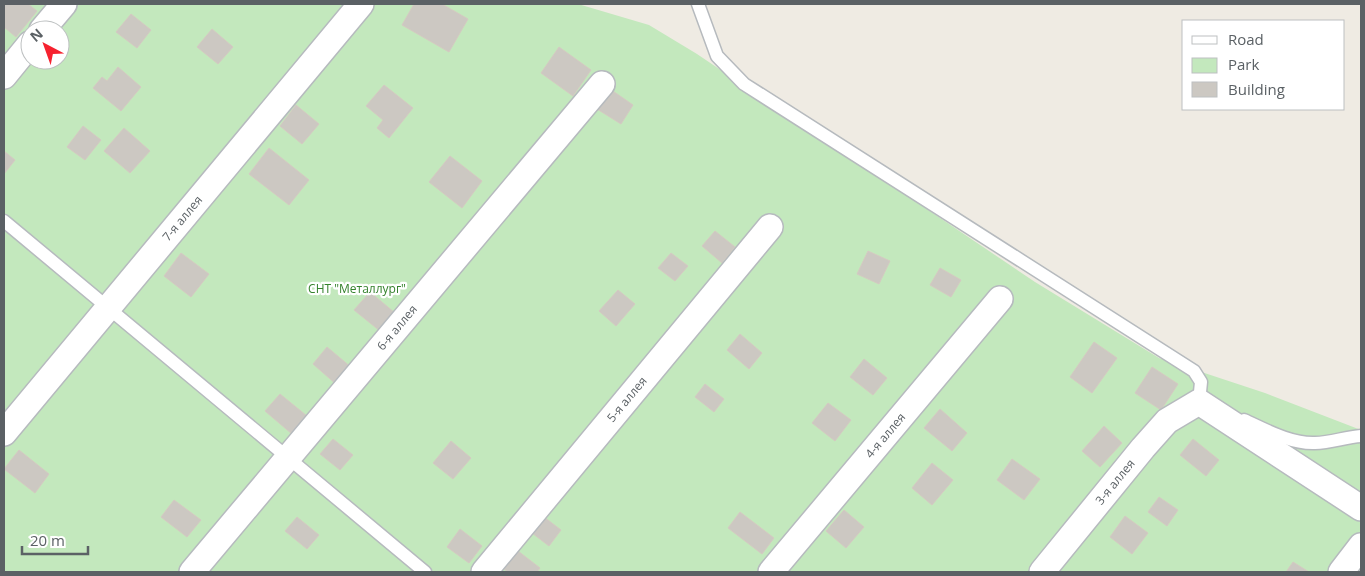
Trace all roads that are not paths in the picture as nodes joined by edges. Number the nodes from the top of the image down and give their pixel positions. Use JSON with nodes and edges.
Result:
{"nodes":[{"id":1,"x":64,"y":4,"type":"edge"},
{"id":2,"x":361,"y":4,"type":"edge"},
{"id":3,"x":698,"y":4,"type":"edge"},
{"id":4,"x":50,"y":20,"type":"edge"},
{"id":5,"x":20,"y":56,"type":"edge"},
{"id":6,"x":4,"y":76,"type":"edge"},
{"id":7,"x":602,"y":84,"type":"dead end"},
{"id":8,"x":4,"y":220,"type":"edge"},
{"id":9,"x":770,"y":227,"type":"dead end"},
{"id":10,"x":1000,"y":299,"type":"dead end"},
{"id":11,"x":108,"y":308,"type":"junction"},
{"id":12,"x":1199,"y":402,"type":"junction"},
{"id":13,"x":4,"y":433,"type":"edge"},
{"id":14,"x":1361,"y":436,"type":"edge"},
{"id":15,"x":288,"y":458,"type":"junction"},
{"id":16,"x":1361,"y":508,"type":"edge"},
{"id":17,"x":1361,"y":546,"type":"edge"},
{"id":18,"x":192,"y":572,"type":"edge"},
{"id":19,"x":425,"y":572,"type":"edge"},
{"id":20,"x":484,"y":572,"type":"edge"},
{"id":21,"x":771,"y":572,"type":"edge"},
{"id":22,"x":1042,"y":572,"type":"edge"},
{"id":23,"x":1341,"y":572,"type":"edge"}],
"edges":[{"from":1,"to":4,"type":"street"},
{"from":2,"to":11,"type":"street","name":"7-я аллея"},
{"from":3,"to":12,"type":"lane"},
{"from":5,"to":6,"type":"street"},
{"from":7,"to":15,"type":"street","name":"6-я аллея"},
{"from":8,"to":11,"type":"lane"},
{"from":9,"to":20,"type":"street","name":"5-я аллея"},
{"from":10,"to":21,"type":"street","name":"4-я аллея"},
{"from":11,"to":13,"type":"street","name":"7-я аллея"},
{"from":11,"to":15,"type":"lane"},
{"from":12,"to":14,"type":"lane"},
{"from":12,"to":16,"type":"street"},
{"from":12,"to":22,"type":"street","name":"3-я аллея"},
{"from":15,"to":18,"type":"street","name":"6-я аллея"},
{"from":15,"to":19,"type":"lane"},
{"from":17,"to":23,"type":"street"}]}
